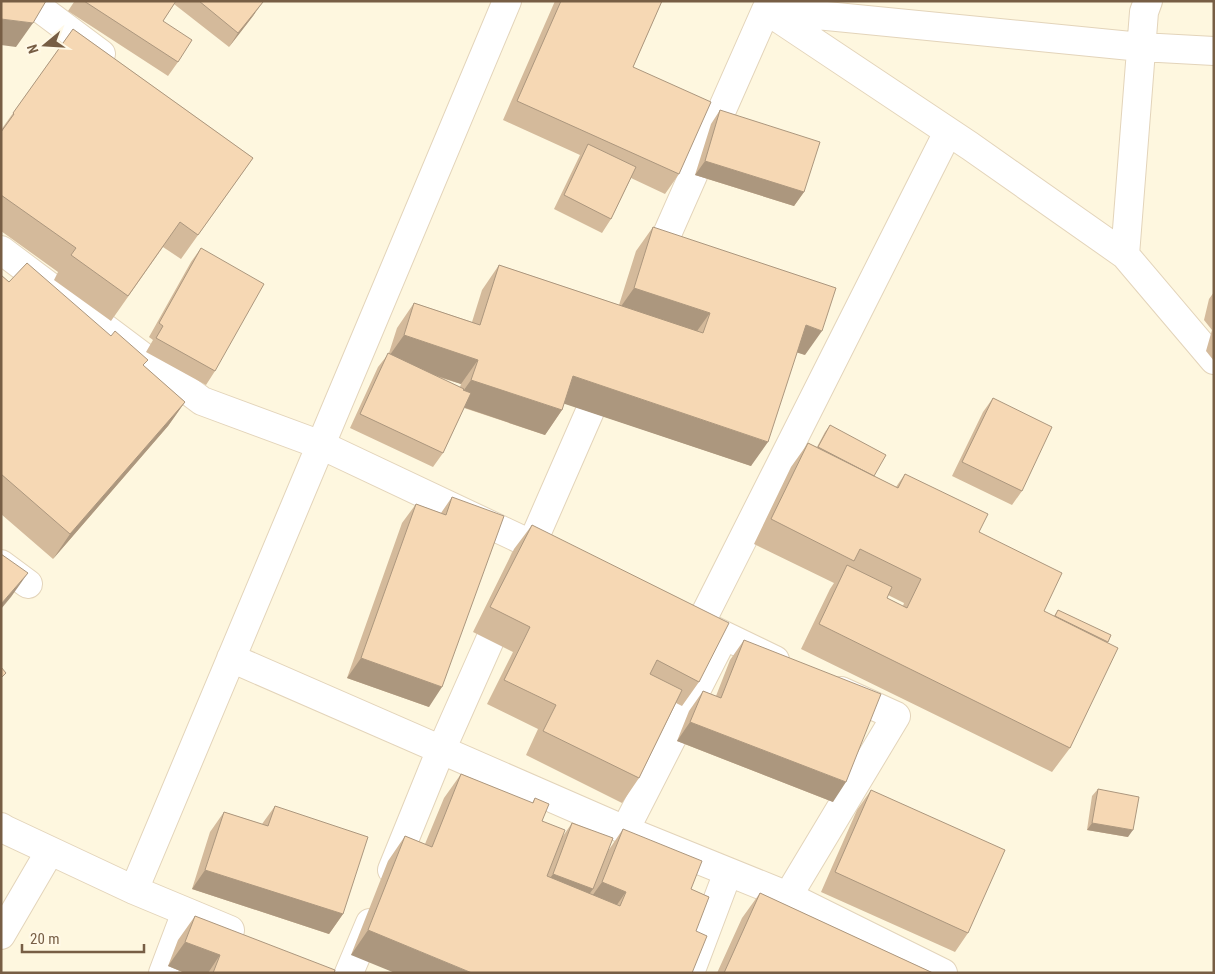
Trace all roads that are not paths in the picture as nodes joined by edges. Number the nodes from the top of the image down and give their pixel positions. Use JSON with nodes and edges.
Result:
{"nodes":[{"id":1,"x":507,"y":1,"type":"edge"},
{"id":2,"x":1148,"y":1,"type":"edge"},
{"id":3,"x":32,"y":3,"type":"edge"},
{"id":4,"x":761,"y":5,"type":"edge"},
{"id":5,"x":18,"y":26,"type":"edge"},
{"id":6,"x":1141,"y":47,"type":"junction"},
{"id":7,"x":1214,"y":51,"type":"edge"},
{"id":8,"x":119,"y":68,"type":"edge"},
{"id":9,"x":948,"y":132,"type":"junction"},
{"id":10,"x":1,"y":250,"type":"edge"},
{"id":11,"x":1125,"y":255,"type":"junction"},
{"id":12,"x":643,"y":291,"type":"edge"},
{"id":13,"x":615,"y":354,"type":"edge"},
{"id":14,"x":1214,"y":360,"type":"edge"},
{"id":15,"x":320,"y":445,"type":"junction"},
{"id":16,"x":532,"y":544,"type":"junction"},
{"id":17,"x":1,"y":564,"type":"edge"},
{"id":18,"x":576,"y":565,"type":"edge"},
{"id":19,"x":28,"y":584,"type":"dead end"},
{"id":20,"x":665,"y":607,"type":"edge"},
{"id":21,"x":712,"y":630,"type":"junction"},
{"id":22,"x":231,"y":658,"type":"junction"},
{"id":23,"x":796,"y":670,"type":"edge"},
{"id":24,"x":824,"y":682,"type":"edge"},
{"id":25,"x":442,"y":749,"type":"junction"},
{"id":26,"x":1,"y":827,"type":"edge"},
{"id":27,"x":625,"y":830,"type":"junction"},
{"id":28,"x":50,"y":851,"type":"junction"},
{"id":29,"x":728,"y":872,"type":"junction"},
{"id":30,"x":134,"y":890,"type":"junction"},
{"id":31,"x":788,"y":896,"type":"junction"},
{"id":32,"x":186,"y":912,"type":"junction"},
{"id":33,"x":1,"y":935,"type":"edge"},
{"id":34,"x":250,"y":939,"type":"edge"},
{"id":35,"x":163,"y":973,"type":"edge"},
{"id":36,"x":349,"y":973,"type":"edge"},
{"id":37,"x":690,"y":973,"type":"edge"},
{"id":38,"x":943,"y":973,"type":"edge"}],
"edges":[{"from":1,"to":15,"type":"street"},
{"from":2,"to":6,"type":"street"},
{"from":3,"to":5,"type":"street"},
{"from":3,"to":8,"type":"street"},
{"from":4,"to":6,"type":"street"},
{"from":4,"to":9,"type":"street"},
{"from":4,"to":12,"type":"street"},
{"from":6,"to":7,"type":"street"},
{"from":6,"to":11,"type":"street"},
{"from":9,"to":11,"type":"street"},
{"from":9,"to":21,"type":"street"},
{"from":10,"to":15,"type":"street"},
{"from":11,"to":14,"type":"street"},
{"from":13,"to":16,"type":"street"},
{"from":15,"to":16,"type":"street"},
{"from":15,"to":22,"type":"street"},
{"from":16,"to":18,"type":"street"},
{"from":16,"to":25,"type":"street"},
{"from":17,"to":19,"type":"street"},
{"from":20,"to":21,"type":"street"},
{"from":21,"to":23,"type":"street"},
{"from":21,"to":27,"type":"street"},
{"from":22,"to":25,"type":"street"},
{"from":22,"to":30,"type":"street"},
{"from":24,"to":31,"type":"street"},
{"from":25,"to":27,"type":"street"},
{"from":25,"to":36,"type":"street"},
{"from":26,"to":28,"type":"street"},
{"from":27,"to":29,"type":"street"},
{"from":28,"to":30,"type":"street"},
{"from":28,"to":33,"type":"street"},
{"from":29,"to":31,"type":"street"},
{"from":29,"to":37,"type":"street"},
{"from":30,"to":32,"type":"street"},
{"from":31,"to":38,"type":"street"},
{"from":32,"to":34,"type":"street"},
{"from":32,"to":35,"type":"street"}]}
